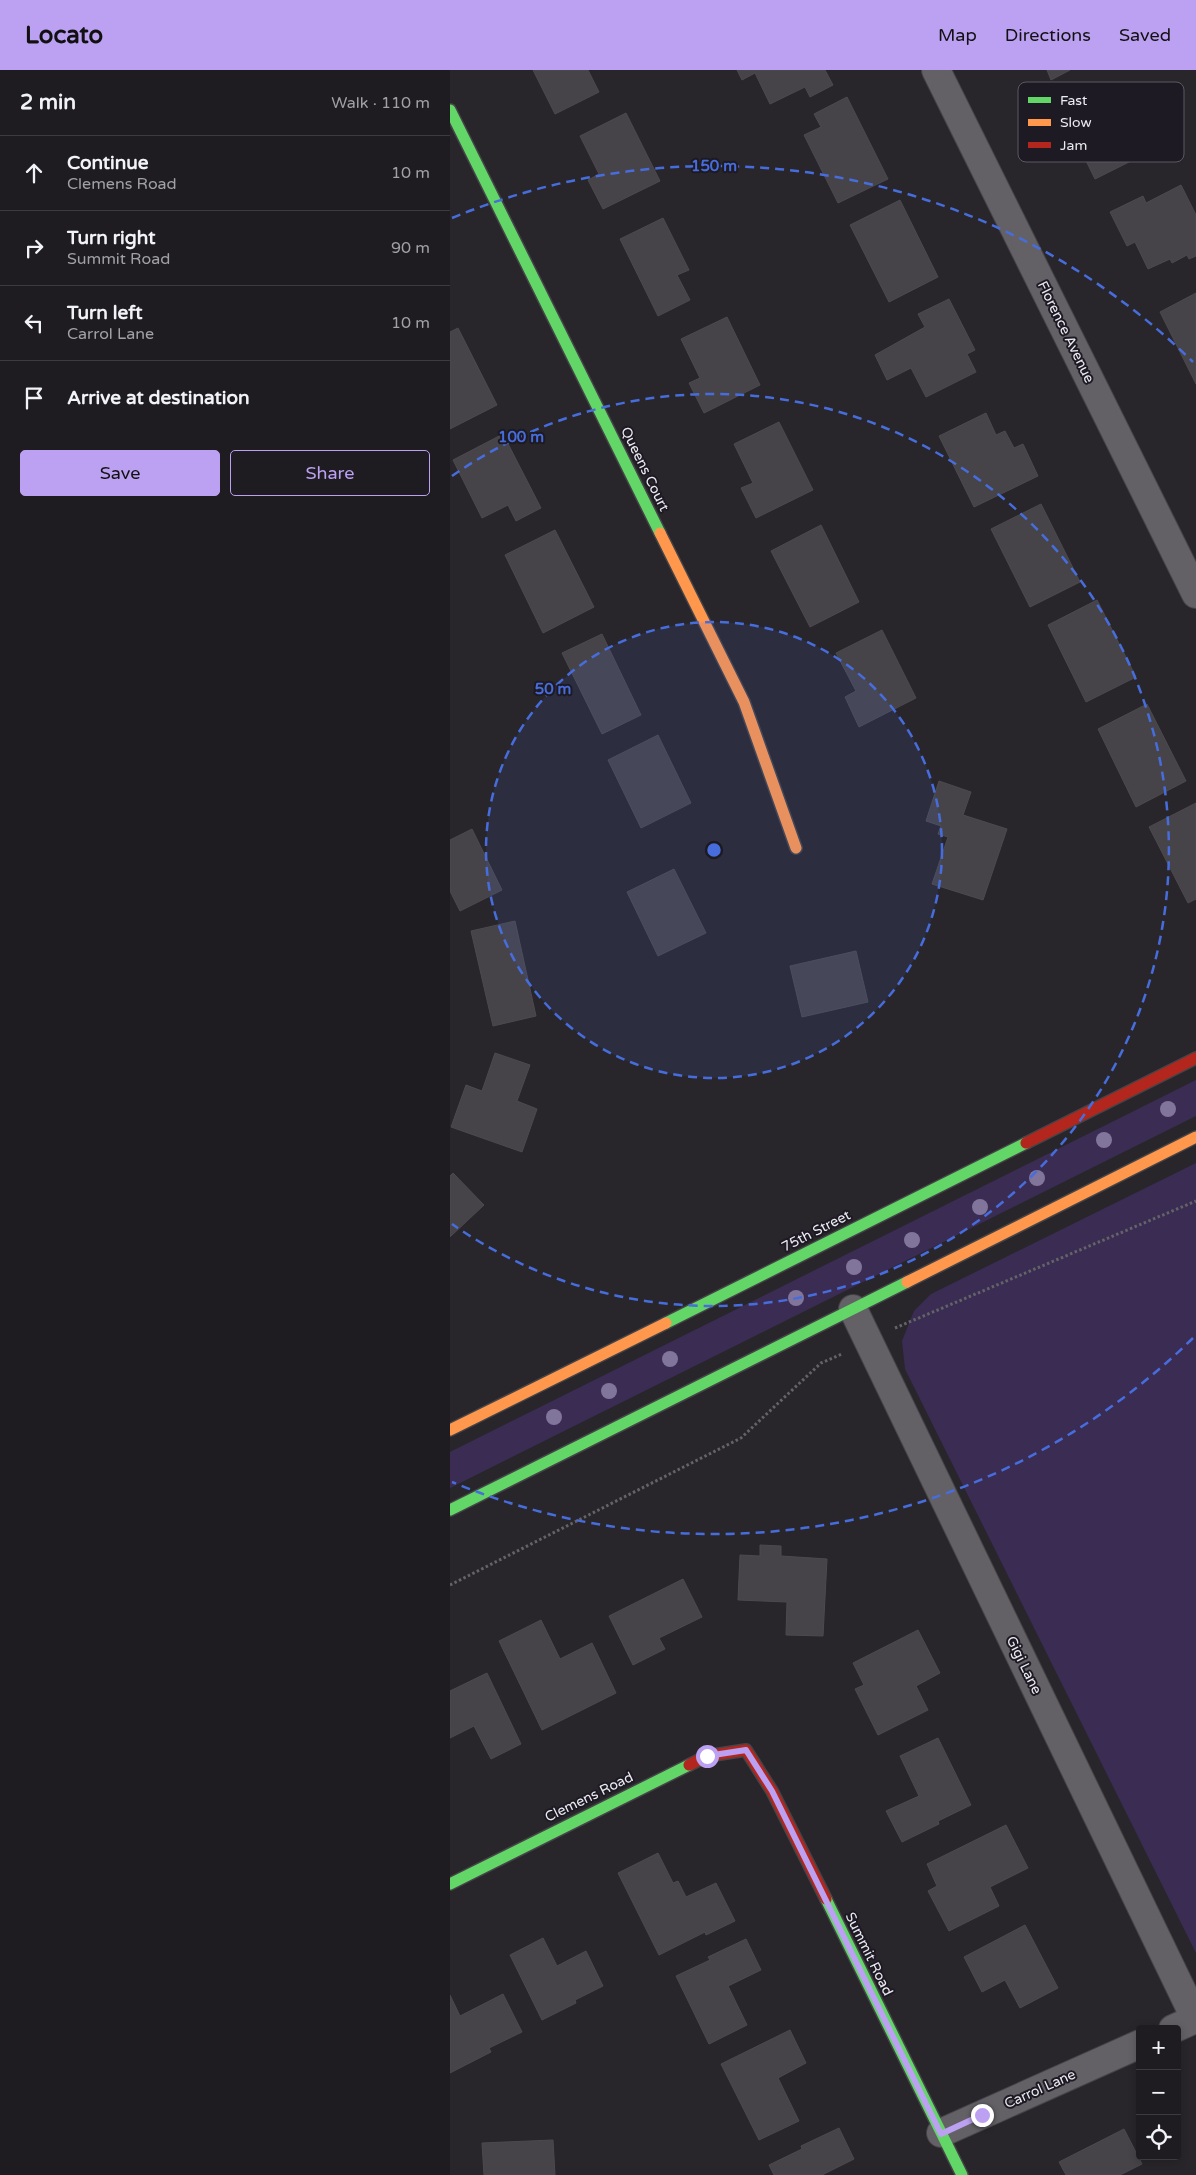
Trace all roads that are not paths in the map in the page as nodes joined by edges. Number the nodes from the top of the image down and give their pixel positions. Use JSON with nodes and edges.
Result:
{"nodes":[{"id":1,"x":936,"y":70,"type":"edge"},
{"id":2,"x":450,"y":110,"type":"edge"},
{"id":3,"x":1196,"y":594,"type":"edge"},
{"id":4,"x":796,"y":848,"type":"dead end"},
{"id":5,"x":1196,"y":1058,"type":"edge"},
{"id":6,"x":1196,"y":1137,"type":"edge"},
{"id":7,"x":852,"y":1309,"type":"junction"},
{"id":8,"x":450,"y":1430,"type":"edge"},
{"id":9,"x":450,"y":1510,"type":"edge"},
{"id":10,"x":746,"y":1750,"type":"joint"},
{"id":11,"x":450,"y":1884,"type":"edge"},
{"id":12,"x":1188,"y":2023,"type":"edge"},
{"id":13,"x":1136,"y":2046,"type":"edge"},
{"id":14,"x":941,"y":2134,"type":"junction"},
{"id":15,"x":962,"y":2175,"type":"edge"}],
"edges":[{"from":1,"to":3,"type":"street","name":"Florence Avenue"},
{"from":2,"to":4,"type":"main road","name":"Queens Court"},
{"from":5,"to":8,"type":"main road","name":"75th Street"},
{"from":6,"to":7,"type":"main road"},
{"from":7,"to":9,"type":"main road"},
{"from":7,"to":12,"type":"street","name":"Gigi Lane"},
{"from":10,"to":11,"type":"main road","name":"Clemens Road"},
{"from":10,"to":14,"type":"main road","name":"Summit Road"},
{"from":13,"to":14,"type":"street","name":"Carrol Lane"},
{"from":14,"to":15,"type":"main road","name":"Summit Road"}]}
